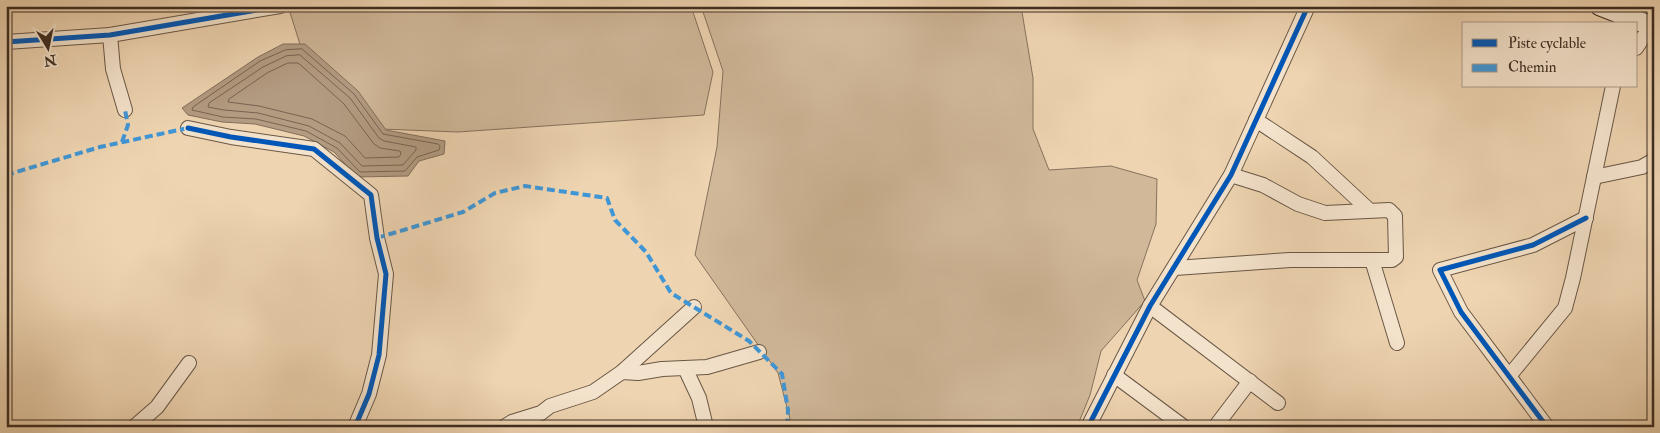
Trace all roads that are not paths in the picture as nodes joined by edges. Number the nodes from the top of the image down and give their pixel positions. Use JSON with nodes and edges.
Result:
{"nodes":[{"id":1,"x":280,"y":6,"type":"edge"},
{"id":2,"x":1308,"y":6,"type":"edge"},
{"id":3,"x":1600,"y":6,"type":"edge"},
{"id":4,"x":1653,"y":27,"type":"edge"},
{"id":5,"x":110,"y":35,"type":"junction"},
{"id":6,"x":6,"y":42,"type":"edge"},
{"id":7,"x":1638,"y":46,"type":"edge"},
{"id":8,"x":1613,"y":88,"type":"edge"},
{"id":9,"x":125,"y":110,"type":"dead end"},
{"id":10,"x":1256,"y":120,"type":"junction"},
{"id":11,"x":188,"y":128,"type":"dead end"},
{"id":12,"x":1654,"y":160,"type":"edge"},
{"id":13,"x":1231,"y":175,"type":"junction"},
{"id":14,"x":1594,"y":177,"type":"junction"},
{"id":15,"x":1369,"y":210,"type":"junction"},
{"id":16,"x":1586,"y":218,"type":"junction"},
{"id":17,"x":1372,"y":260,"type":"junction"},
{"id":18,"x":1175,"y":268,"type":"junction"},
{"id":19,"x":1150,"y":306,"type":"junction"},
{"id":20,"x":694,"y":307,"type":"dead end"},
{"id":21,"x":1397,"y":343,"type":"dead end"},
{"id":22,"x":759,"y":352,"type":"dead end"},
{"id":23,"x":189,"y":363,"type":"dead end"},
{"id":24,"x":685,"y":368,"type":"junction"},
{"id":25,"x":622,"y":372,"type":"junction"},
{"id":26,"x":1114,"y":375,"type":"junction"},
{"id":27,"x":1510,"y":375,"type":"junction"},
{"id":28,"x":1250,"y":381,"type":"junction"},
{"id":29,"x":1278,"y":403,"type":"dead end"},
{"id":30,"x":134,"y":427,"type":"edge"},
{"id":31,"x":355,"y":427,"type":"edge"},
{"id":32,"x":504,"y":427,"type":"edge"},
{"id":33,"x":706,"y":427,"type":"edge"},
{"id":34,"x":1088,"y":427,"type":"edge"},
{"id":35,"x":1184,"y":427,"type":"edge"},
{"id":36,"x":1215,"y":427,"type":"edge"},
{"id":37,"x":1547,"y":427,"type":"edge"}],
"edges":[{"from":1,"to":5,"type":"street"},
{"from":2,"to":10,"type":"street"},
{"from":3,"to":4,"type":"street"},
{"from":4,"to":7,"type":"street"},
{"from":5,"to":6,"type":"street"},
{"from":5,"to":9,"type":"street"},
{"from":8,"to":14,"type":"street"},
{"from":10,"to":13,"type":"street"},
{"from":10,"to":15,"type":"street"},
{"from":11,"to":31,"type":"street"},
{"from":12,"to":14,"type":"street"},
{"from":13,"to":15,"type":"street"},
{"from":13,"to":18,"type":"street"},
{"from":14,"to":16,"type":"street"},
{"from":15,"to":17,"type":"street"},
{"from":16,"to":27,"type":"street"},
{"from":16,"to":27,"type":"street"},
{"from":17,"to":18,"type":"street"},
{"from":17,"to":21,"type":"street"},
{"from":18,"to":19,"type":"street"},
{"from":19,"to":26,"type":"street"},
{"from":19,"to":28,"type":"street"},
{"from":20,"to":25,"type":"street"},
{"from":22,"to":24,"type":"street"},
{"from":23,"to":30,"type":"street"},
{"from":24,"to":25,"type":"street"},
{"from":24,"to":33,"type":"street"},
{"from":25,"to":32,"type":"street"},
{"from":26,"to":34,"type":"street"},
{"from":26,"to":35,"type":"street"},
{"from":27,"to":37,"type":"street"},
{"from":28,"to":29,"type":"street"},
{"from":28,"to":36,"type":"street"}]}
